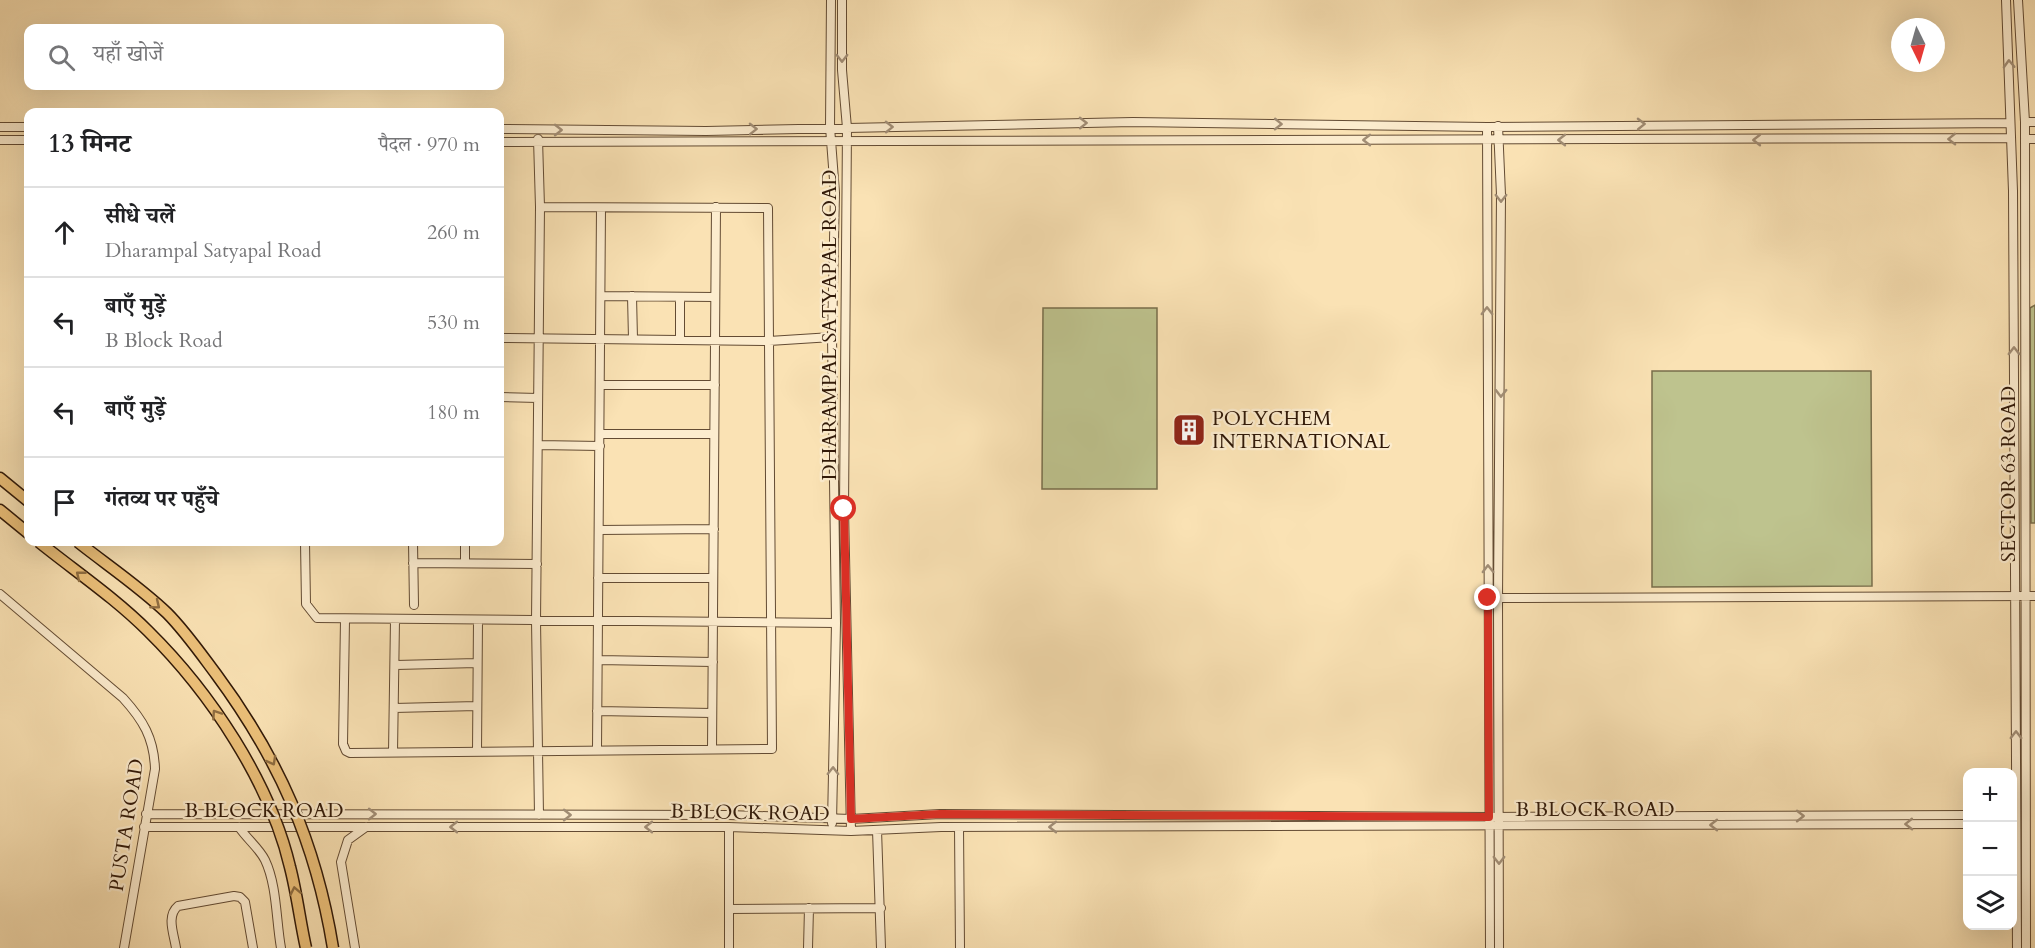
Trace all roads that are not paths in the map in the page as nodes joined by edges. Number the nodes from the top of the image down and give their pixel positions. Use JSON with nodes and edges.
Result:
{"nodes":[{"id":1,"x":831,"y":0,"type":"edge"},
{"id":2,"x":842,"y":0,"type":"edge"},
{"id":3,"x":2006,"y":0,"type":"edge"},
{"id":4,"x":2018,"y":0,"type":"edge"},
{"id":5,"x":2025,"y":122,"type":"junction"},
{"id":6,"x":2035,"y":122,"type":"edge"},
{"id":7,"x":2010,"y":123,"type":"junction"},
{"id":8,"x":1498,"y":126,"type":"junction"},
{"id":9,"x":0,"y":127,"type":"edge"},
{"id":10,"x":24,"y":127,"type":"edge"},
{"id":11,"x":1486,"y":127,"type":"junction"},
{"id":12,"x":830,"y":128,"type":"junction"},
{"id":13,"x":847,"y":128,"type":"junction"},
{"id":14,"x":504,"y":129,"type":"edge"},
{"id":15,"x":538,"y":130,"type":"junction"},
{"id":16,"x":2010,"y":138,"type":"junction"},
{"id":17,"x":1488,"y":139,"type":"junction"},
{"id":18,"x":1498,"y":139,"type":"junction"},
{"id":19,"x":2025,"y":139,"type":"junction"},
{"id":20,"x":2035,"y":139,"type":"edge"},
{"id":21,"x":0,"y":140,"type":"edge"},
{"id":22,"x":24,"y":140,"type":"edge"},
{"id":23,"x":846,"y":140,"type":"junction"},
{"id":24,"x":831,"y":141,"type":"junction"},
{"id":25,"x":504,"y":142,"type":"edge"},
{"id":26,"x":538,"y":142,"type":"junction"},
{"id":27,"x":540,"y":207,"type":"junction"},
{"id":28,"x":716,"y":207,"type":"junction"},
{"id":29,"x":601,"y":208,"type":"junction"},
{"id":30,"x":2035,"y":289,"type":"edge"},
{"id":31,"x":2024,"y":292,"type":"junction"},
{"id":32,"x":601,"y":296,"type":"junction"},
{"id":33,"x":632,"y":296,"type":"junction"},
{"id":34,"x":680,"y":297,"type":"junction"},
{"id":35,"x":715,"y":297,"type":"junction"},
{"id":36,"x":538,"y":337,"type":"junction"},
{"id":37,"x":832,"y":337,"type":"junction"},
{"id":38,"x":504,"y":338,"type":"edge"},
{"id":39,"x":633,"y":339,"type":"junction"},
{"id":40,"x":715,"y":339,"type":"junction"},
{"id":41,"x":602,"y":340,"type":"junction"},
{"id":42,"x":680,"y":340,"type":"junction"},
{"id":43,"x":769,"y":341,"type":"junction"},
{"id":44,"x":714,"y":384,"type":"junction"},
{"id":45,"x":601,"y":385,"type":"junction"},
{"id":46,"x":504,"y":397,"type":"edge"},
{"id":47,"x":538,"y":398,"type":"junction"},
{"id":48,"x":600,"y":434,"type":"junction"},
{"id":49,"x":714,"y":434,"type":"junction"},
{"id":50,"x":538,"y":445,"type":"junction"},
{"id":51,"x":600,"y":446,"type":"junction"},
{"id":52,"x":1,"y":479,"type":"edge"},
{"id":53,"x":24,"y":498,"type":"edge"},
{"id":54,"x":0,"y":510,"type":"edge"},
{"id":55,"x":714,"y":529,"type":"junction"},
{"id":56,"x":24,"y":530,"type":"edge"},
{"id":57,"x":599,"y":530,"type":"junction"},
{"id":58,"x":44,"y":546,"type":"edge"},
{"id":59,"x":83,"y":546,"type":"edge"},
{"id":60,"x":305,"y":546,"type":"edge"},
{"id":61,"x":413,"y":546,"type":"edge"},
{"id":62,"x":465,"y":546,"type":"edge"},
{"id":63,"x":465,"y":562,"type":"junction"},
{"id":64,"x":414,"y":563,"type":"junction"},
{"id":65,"x":537,"y":564,"type":"junction"},
{"id":66,"x":598,"y":578,"type":"junction"},
{"id":67,"x":713,"y":578,"type":"junction"},
{"id":68,"x":0,"y":594,"type":"edge"},
{"id":69,"x":2016,"y":596,"type":"junction"},
{"id":70,"x":2025,"y":596,"type":"junction"},
{"id":71,"x":2035,"y":596,"type":"edge"},
{"id":72,"x":1488,"y":598,"type":"junction"},
{"id":73,"x":1498,"y":598,"type":"junction"},
{"id":74,"x":414,"y":605,"type":"dead end"},
{"id":75,"x":345,"y":620,"type":"junction"},
{"id":76,"x":395,"y":620,"type":"junction"},
{"id":77,"x":478,"y":620,"type":"junction"},
{"id":78,"x":536,"y":621,"type":"junction"},
{"id":79,"x":598,"y":621,"type":"junction"},
{"id":80,"x":713,"y":621,"type":"junction"},
{"id":81,"x":771,"y":621,"type":"junction"},
{"id":82,"x":836,"y":623,"type":"junction"},
{"id":83,"x":598,"y":660,"type":"junction"},
{"id":84,"x":712,"y":662,"type":"junction"},
{"id":85,"x":477,"y":663,"type":"junction"},
{"id":86,"x":396,"y":665,"type":"junction"},
{"id":87,"x":477,"y":706,"type":"junction"},
{"id":88,"x":394,"y":708,"type":"junction"},
{"id":89,"x":597,"y":711,"type":"junction"},
{"id":90,"x":712,"y":713,"type":"junction"},
{"id":91,"x":712,"y":749,"type":"junction"},
{"id":92,"x":597,"y":750,"type":"junction"},
{"id":93,"x":477,"y":751,"type":"junction"},
{"id":94,"x":539,"y":751,"type":"junction"},
{"id":95,"x":393,"y":752,"type":"junction"},
{"id":96,"x":2015,"y":768,"type":"edge"},
{"id":97,"x":146,"y":814,"type":"junction"},
{"id":98,"x":2035,"y":814,"type":"edge"},
{"id":99,"x":539,"y":815,"type":"junction"},
{"id":100,"x":1963,"y":815,"type":"edge"},
{"id":101,"x":1489,"y":817,"type":"junction"},
{"id":102,"x":1499,"y":817,"type":"junction"},
{"id":103,"x":833,"y":818,"type":"junction"},
{"id":104,"x":851,"y":819,"type":"junction"},
{"id":105,"x":2017,"y":819,"type":"edge"},
{"id":106,"x":2026,"y":819,"type":"junction"},
{"id":107,"x":2015,"y":822,"type":"edge"},
{"id":108,"x":2035,"y":823,"type":"edge"},
{"id":109,"x":1963,"y":824,"type":"edge"},
{"id":110,"x":1489,"y":826,"type":"junction"},
{"id":111,"x":1498,"y":826,"type":"junction"},
{"id":112,"x":144,"y":827,"type":"junction"},
{"id":113,"x":239,"y":827,"type":"junction"},
{"id":114,"x":366,"y":827,"type":"junction"},
{"id":115,"x":729,"y":827,"type":"junction"},
{"id":116,"x":959,"y":827,"type":"junction"},
{"id":117,"x":832,"y":830,"type":"junction"},
{"id":118,"x":878,"y":830,"type":"junction"},
{"id":119,"x":851,"y":831,"type":"junction"},
{"id":120,"x":809,"y":908,"type":"junction"},
{"id":121,"x":881,"y":908,"type":"junction"},
{"id":122,"x":729,"y":909,"type":"junction"},
{"id":123,"x":124,"y":948,"type":"edge"},
{"id":124,"x":176,"y":948,"type":"edge"},
{"id":125,"x":253,"y":948,"type":"edge"},
{"id":126,"x":281,"y":948,"type":"edge"},
{"id":127,"x":306,"y":948,"type":"edge"},
{"id":128,"x":333,"y":948,"type":"edge"},
{"id":129,"x":355,"y":948,"type":"edge"},
{"id":130,"x":729,"y":948,"type":"edge"},
{"id":131,"x":808,"y":948,"type":"edge"},
{"id":132,"x":881,"y":948,"type":"edge"},
{"id":133,"x":960,"y":948,"type":"edge"},
{"id":134,"x":1490,"y":948,"type":"edge"},
{"id":135,"x":1499,"y":948,"type":"edge"},
{"id":136,"x":2017,"y":948,"type":"edge"},
{"id":137,"x":2026,"y":948,"type":"edge"}],
"edges":[{"from":1,"to":12,"type":"street","name":"DHARAMPAL SATYAPAL ROAD"},
{"from":2,"to":13,"type":"street","name":"DHARAMPAL SATYAPAL ROAD","one_way":true},
{"from":7,"to":3,"type":"street","name":"SECTOR 63 ROAD","one_way":true},
{"from":4,"to":5,"type":"street","name":"SECTOR 63 ROAD"},
{"from":5,"to":6,"type":"street"},
{"from":5,"to":19,"type":"street","name":"SECTOR 63 ROAD"},
{"from":8,"to":7,"type":"street","one_way":true},
{"from":7,"to":16,"type":"street","name":"SECTOR 63 ROAD"},
{"from":8,"to":11,"type":"street"},
{"from":8,"to":18,"type":"street"},
{"from":9,"to":10,"type":"street"},
{"from":13,"to":11,"type":"street","one_way":true},
{"from":11,"to":17,"type":"street"},
{"from":12,"to":13,"type":"street"},
{"from":15,"to":12,"type":"street","one_way":true},
{"from":12,"to":24,"type":"street","name":"DHARAMPAL SATYAPAL ROAD"},
{"from":13,"to":23,"type":"street","name":"DHARAMPAL SATYAPAL ROAD"},
{"from":14,"to":15,"type":"street"},
{"from":15,"to":26,"type":"street"},
{"from":16,"to":18,"type":"street","one_way":true},
{"from":69,"to":16,"type":"street","name":"SECTOR 63 ROAD","one_way":true},
{"from":17,"to":18,"type":"street"},
{"from":17,"to":23,"type":"street","one_way":true},
{"from":72,"to":17,"type":"street","one_way":true},
{"from":18,"to":73,"type":"street","one_way":true},
{"from":19,"to":20,"type":"street"},
{"from":19,"to":31,"type":"street","name":"SECTOR 63 ROAD"},
{"from":21,"to":22,"type":"street"},
{"from":23,"to":24,"type":"street"},
{"from":23,"to":104,"type":"street","name":"DHARAMPAL SATYAPAL ROAD"},
{"from":24,"to":26,"type":"street"},
{"from":24,"to":37,"type":"street","name":"DHARAMPAL SATYAPAL ROAD"},
{"from":25,"to":26,"type":"street"},
{"from":26,"to":27,"type":"street"},
{"from":27,"to":29,"type":"street"},
{"from":27,"to":36,"type":"street"},
{"from":28,"to":29,"type":"street"},
{"from":28,"to":35,"type":"street"},
{"from":28,"to":43,"type":"street"},
{"from":29,"to":32,"type":"street"},
{"from":30,"to":31,"type":"street"},
{"from":31,"to":70,"type":"street","name":"SECTOR 63 ROAD"},
{"from":32,"to":33,"type":"street"},
{"from":32,"to":41,"type":"street"},
{"from":33,"to":34,"type":"street"},
{"from":33,"to":39,"type":"street"},
{"from":34,"to":35,"type":"street"},
{"from":34,"to":42,"type":"street"},
{"from":35,"to":40,"type":"street"},
{"from":36,"to":38,"type":"street"},
{"from":36,"to":41,"type":"street"},
{"from":36,"to":47,"type":"street"},
{"from":37,"to":43,"type":"street"},
{"from":37,"to":82,"type":"street","name":"DHARAMPAL SATYAPAL ROAD"},
{"from":39,"to":41,"type":"street"},
{"from":39,"to":42,"type":"street"},
{"from":40,"to":42,"type":"street"},
{"from":40,"to":43,"type":"street"},
{"from":40,"to":44,"type":"street"},
{"from":41,"to":45,"type":"street"},
{"from":43,"to":81,"type":"street"},
{"from":44,"to":45,"type":"street"},
{"from":44,"to":49,"type":"street"},
{"from":45,"to":48,"type":"street"},
{"from":46,"to":47,"type":"street"},
{"from":47,"to":50,"type":"street"},
{"from":48,"to":49,"type":"street"},
{"from":48,"to":51,"type":"street"},
{"from":49,"to":55,"type":"street"},
{"from":50,"to":51,"type":"street"},
{"from":50,"to":65,"type":"street"},
{"from":51,"to":57,"type":"street"},
{"from":52,"to":53,"type":"main road"},
{"from":54,"to":56,"type":"main road"},
{"from":55,"to":57,"type":"street"},
{"from":55,"to":67,"type":"street"},
{"from":57,"to":66,"type":"street"},
{"from":127,"to":58,"type":"main road","one_way":true,"bridge":true},
{"from":59,"to":128,"type":"main road","one_way":true,"bridge":true},
{"from":60,"to":75,"type":"street"},
{"from":61,"to":64,"type":"street"},
{"from":62,"to":63,"type":"street"},
{"from":63,"to":64,"type":"street"},
{"from":63,"to":65,"type":"street"},
{"from":64,"to":74,"type":"street"},
{"from":65,"to":78,"type":"street"},
{"from":66,"to":67,"type":"street"},
{"from":66,"to":79,"type":"street"},
{"from":67,"to":80,"type":"street"},
{"from":68,"to":97,"type":"street","name":"PUSTA ROAD"},
{"from":69,"to":70,"type":"street"},
{"from":69,"to":73,"type":"street"},
{"from":96,"to":69,"type":"street","name":"SECTOR 63 ROAD","one_way":true},
{"from":70,"to":71,"type":"street"},
{"from":70,"to":106,"type":"street","name":"SECTOR 63 ROAD"},
{"from":72,"to":73,"type":"street"},
{"from":72,"to":101,"type":"street"},
{"from":73,"to":102,"type":"street"},
{"from":75,"to":76,"type":"street"},
{"from":75,"to":95,"type":"street"},
{"from":76,"to":77,"type":"street"},
{"from":76,"to":86,"type":"street"},
{"from":77,"to":78,"type":"street"},
{"from":77,"to":85,"type":"street"},
{"from":78,"to":79,"type":"street"},
{"from":78,"to":94,"type":"street"},
{"from":79,"to":80,"type":"street"},
{"from":79,"to":83,"type":"street"},
{"from":80,"to":81,"type":"street"},
{"from":80,"to":84,"type":"street"},
{"from":81,"to":82,"type":"street"},
{"from":81,"to":91,"type":"street"},
{"from":103,"to":82,"type":"street","name":"DHARAMPAL SATYAPAL ROAD","one_way":true},
{"from":83,"to":84,"type":"street"},
{"from":83,"to":89,"type":"street"},
{"from":84,"to":90,"type":"street"},
{"from":85,"to":86,"type":"street"},
{"from":85,"to":87,"type":"street"},
{"from":86,"to":88,"type":"street"},
{"from":87,"to":88,"type":"street"},
{"from":87,"to":93,"type":"street"},
{"from":88,"to":95,"type":"street"},
{"from":89,"to":90,"type":"street"},
{"from":89,"to":92,"type":"street"},
{"from":90,"to":91,"type":"street"},
{"from":91,"to":92,"type":"street"},
{"from":92,"to":94,"type":"street"},
{"from":93,"to":94,"type":"street"},
{"from":93,"to":95,"type":"street"},
{"from":94,"to":99,"type":"street"},
{"from":97,"to":99,"type":"street","name":"B BLOCK ROAD","one_way":true},
{"from":97,"to":112,"type":"street","name":"PUSTA ROAD"},
{"from":98,"to":106,"type":"street"},
{"from":99,"to":103,"type":"street","name":"B BLOCK ROAD","one_way":true},
{"from":102,"to":100,"type":"street","name":"B BLOCK ROAD","one_way":true},
{"from":101,"to":102,"type":"street","name":"B BLOCK ROAD"},
{"from":101,"to":104,"type":"street","name":"B BLOCK ROAD"},
{"from":101,"to":110,"type":"street"},
{"from":102,"to":111,"type":"street"},
{"from":103,"to":104,"type":"street","name":"B BLOCK ROAD"},
{"from":103,"to":117,"type":"street","name":"DHARAMPAL SATYAPAL ROAD"},
{"from":104,"to":119,"type":"street","name":"DHARAMPAL SATYAPAL ROAD"},
{"from":105,"to":106,"type":"street"},
{"from":106,"to":108,"type":"street"},
{"from":106,"to":137,"type":"street","name":"SECTOR 63 ROAD"},
{"from":107,"to":136,"type":"street","name":"SECTOR 63 ROAD"},
{"from":109,"to":111,"type":"street","name":"B BLOCK ROAD","one_way":true},
{"from":110,"to":111,"type":"street","name":"B BLOCK ROAD"},
{"from":110,"to":116,"type":"street","name":"B BLOCK ROAD","one_way":true},
{"from":110,"to":134,"type":"street"},
{"from":111,"to":135,"type":"street","one_way":true},
{"from":112,"to":113,"type":"street","name":"B BLOCK ROAD"},
{"from":112,"to":123,"type":"street","name":"PUSTA ROAD"},
{"from":113,"to":114,"type":"street","name":"B BLOCK ROAD"},
{"from":113,"to":126,"type":"street"},
{"from":115,"to":114,"type":"street","name":"B BLOCK ROAD","one_way":true},
{"from":114,"to":129,"type":"street"},
{"from":115,"to":117,"type":"street","name":"B BLOCK ROAD"},
{"from":115,"to":122,"type":"street"},
{"from":116,"to":118,"type":"street","name":"B BLOCK ROAD"},
{"from":116,"to":133,"type":"street"},
{"from":117,"to":119,"type":"street","name":"B BLOCK ROAD"},
{"from":118,"to":119,"type":"street","name":"B BLOCK ROAD"},
{"from":118,"to":121,"type":"street"},
{"from":120,"to":121,"type":"street"},
{"from":120,"to":122,"type":"street"},
{"from":120,"to":131,"type":"street"},
{"from":121,"to":132,"type":"street"},
{"from":122,"to":130,"type":"street"},
{"from":124,"to":125,"type":"street"}]}
